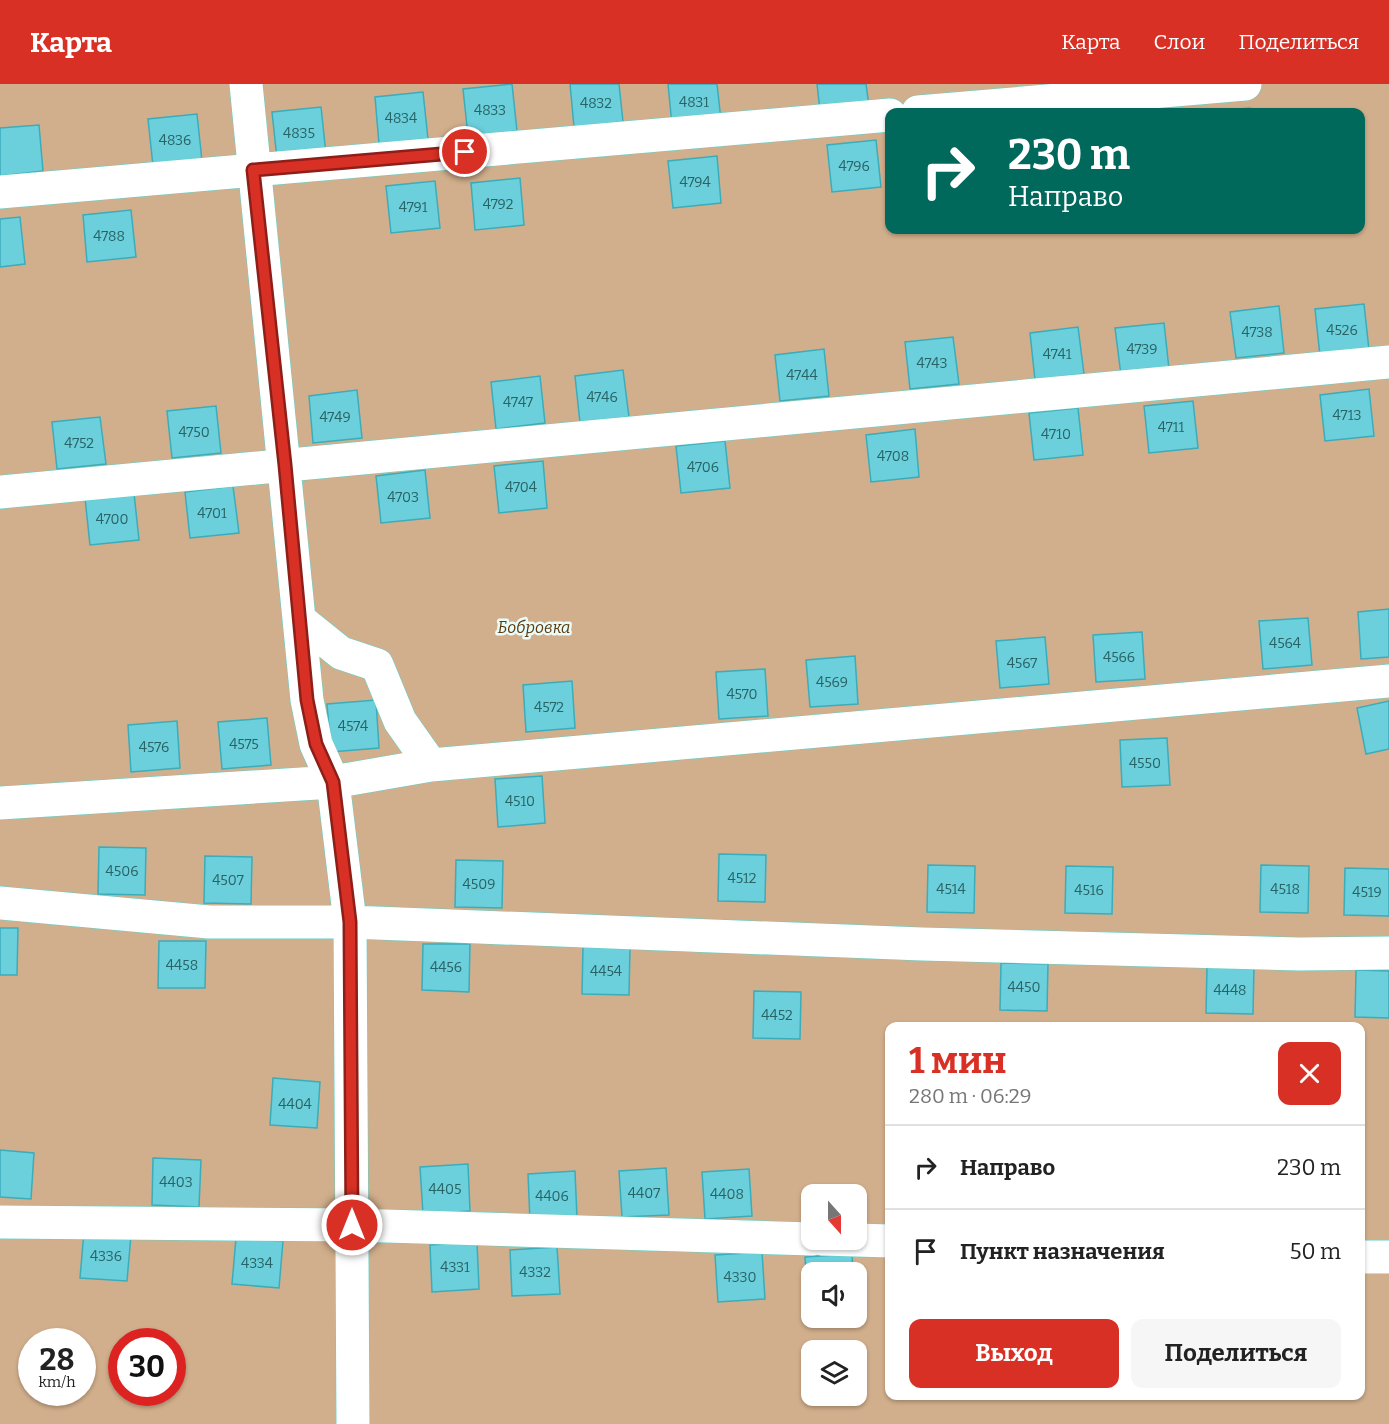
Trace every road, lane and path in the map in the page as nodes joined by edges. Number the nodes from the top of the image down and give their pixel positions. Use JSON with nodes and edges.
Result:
{"nodes":[{"id":1,"x":246,"y":84,"type":"edge"},
{"id":2,"x":1245,"y":84,"type":"edge"},
{"id":3,"x":965,"y":108,"type":"edge"},
{"id":4,"x":885,"y":115,"type":"edge"},
{"id":5,"x":253,"y":170,"type":"junction"},
{"id":6,"x":0,"y":192,"type":"edge"},
{"id":7,"x":1389,"y":362,"type":"edge"},
{"id":8,"x":285,"y":465,"type":"junction"},
{"id":9,"x":0,"y":492,"type":"edge"},
{"id":10,"x":300,"y":620,"type":"junction"},
{"id":11,"x":341,"y":653,"type":"junction"},
{"id":12,"x":1389,"y":681,"type":"edge"},
{"id":13,"x":307,"y":700,"type":"junction"},
{"id":14,"x":431,"y":765,"type":"junction"},
{"id":15,"x":333,"y":782,"type":"junction"},
{"id":16,"x":0,"y":803,"type":"edge"},
{"id":17,"x":0,"y":903,"type":"edge"},
{"id":18,"x":350,"y":922,"type":"junction"},
{"id":19,"x":1389,"y":953,"type":"edge"},
{"id":20,"x":0,"y":1222,"type":"edge"},
{"id":21,"x":352,"y":1225,"type":"junction"},
{"id":22,"x":801,"y":1239,"type":"edge"},
{"id":23,"x":867,"y":1240,"type":"edge"},
{"id":24,"x":885,"y":1241,"type":"edge"},
{"id":25,"x":1365,"y":1257,"type":"edge"},
{"id":26,"x":1389,"y":1257,"type":"edge"},
{"id":27,"x":353,"y":1424,"type":"edge"}],
"edges":[{"from":1,"to":5,"type":"street"},
{"from":2,"to":3,"type":"street"},
{"from":4,"to":5,"type":"street"},
{"from":5,"to":6,"type":"street"},
{"from":5,"to":8,"type":"street"},
{"from":7,"to":8,"type":"street"},
{"from":8,"to":9,"type":"street"},
{"from":8,"to":10,"type":"street"},
{"from":10,"to":11,"type":"street"},
{"from":10,"to":13,"type":"street"},
{"from":11,"to":13,"type":"street"},
{"from":11,"to":14,"type":"street"},
{"from":12,"to":14,"type":"street"},
{"from":13,"to":15,"type":"street"},
{"from":14,"to":15,"type":"street"},
{"from":15,"to":16,"type":"street"},
{"from":15,"to":18,"type":"street"},
{"from":17,"to":18,"type":"street"},
{"from":18,"to":19,"type":"street"},
{"from":18,"to":21,"type":"street"},
{"from":20,"to":21,"type":"street"},
{"from":21,"to":22,"type":"street"},
{"from":21,"to":27,"type":"street"},
{"from":23,"to":24,"type":"street"},
{"from":25,"to":26,"type":"street"}]}
